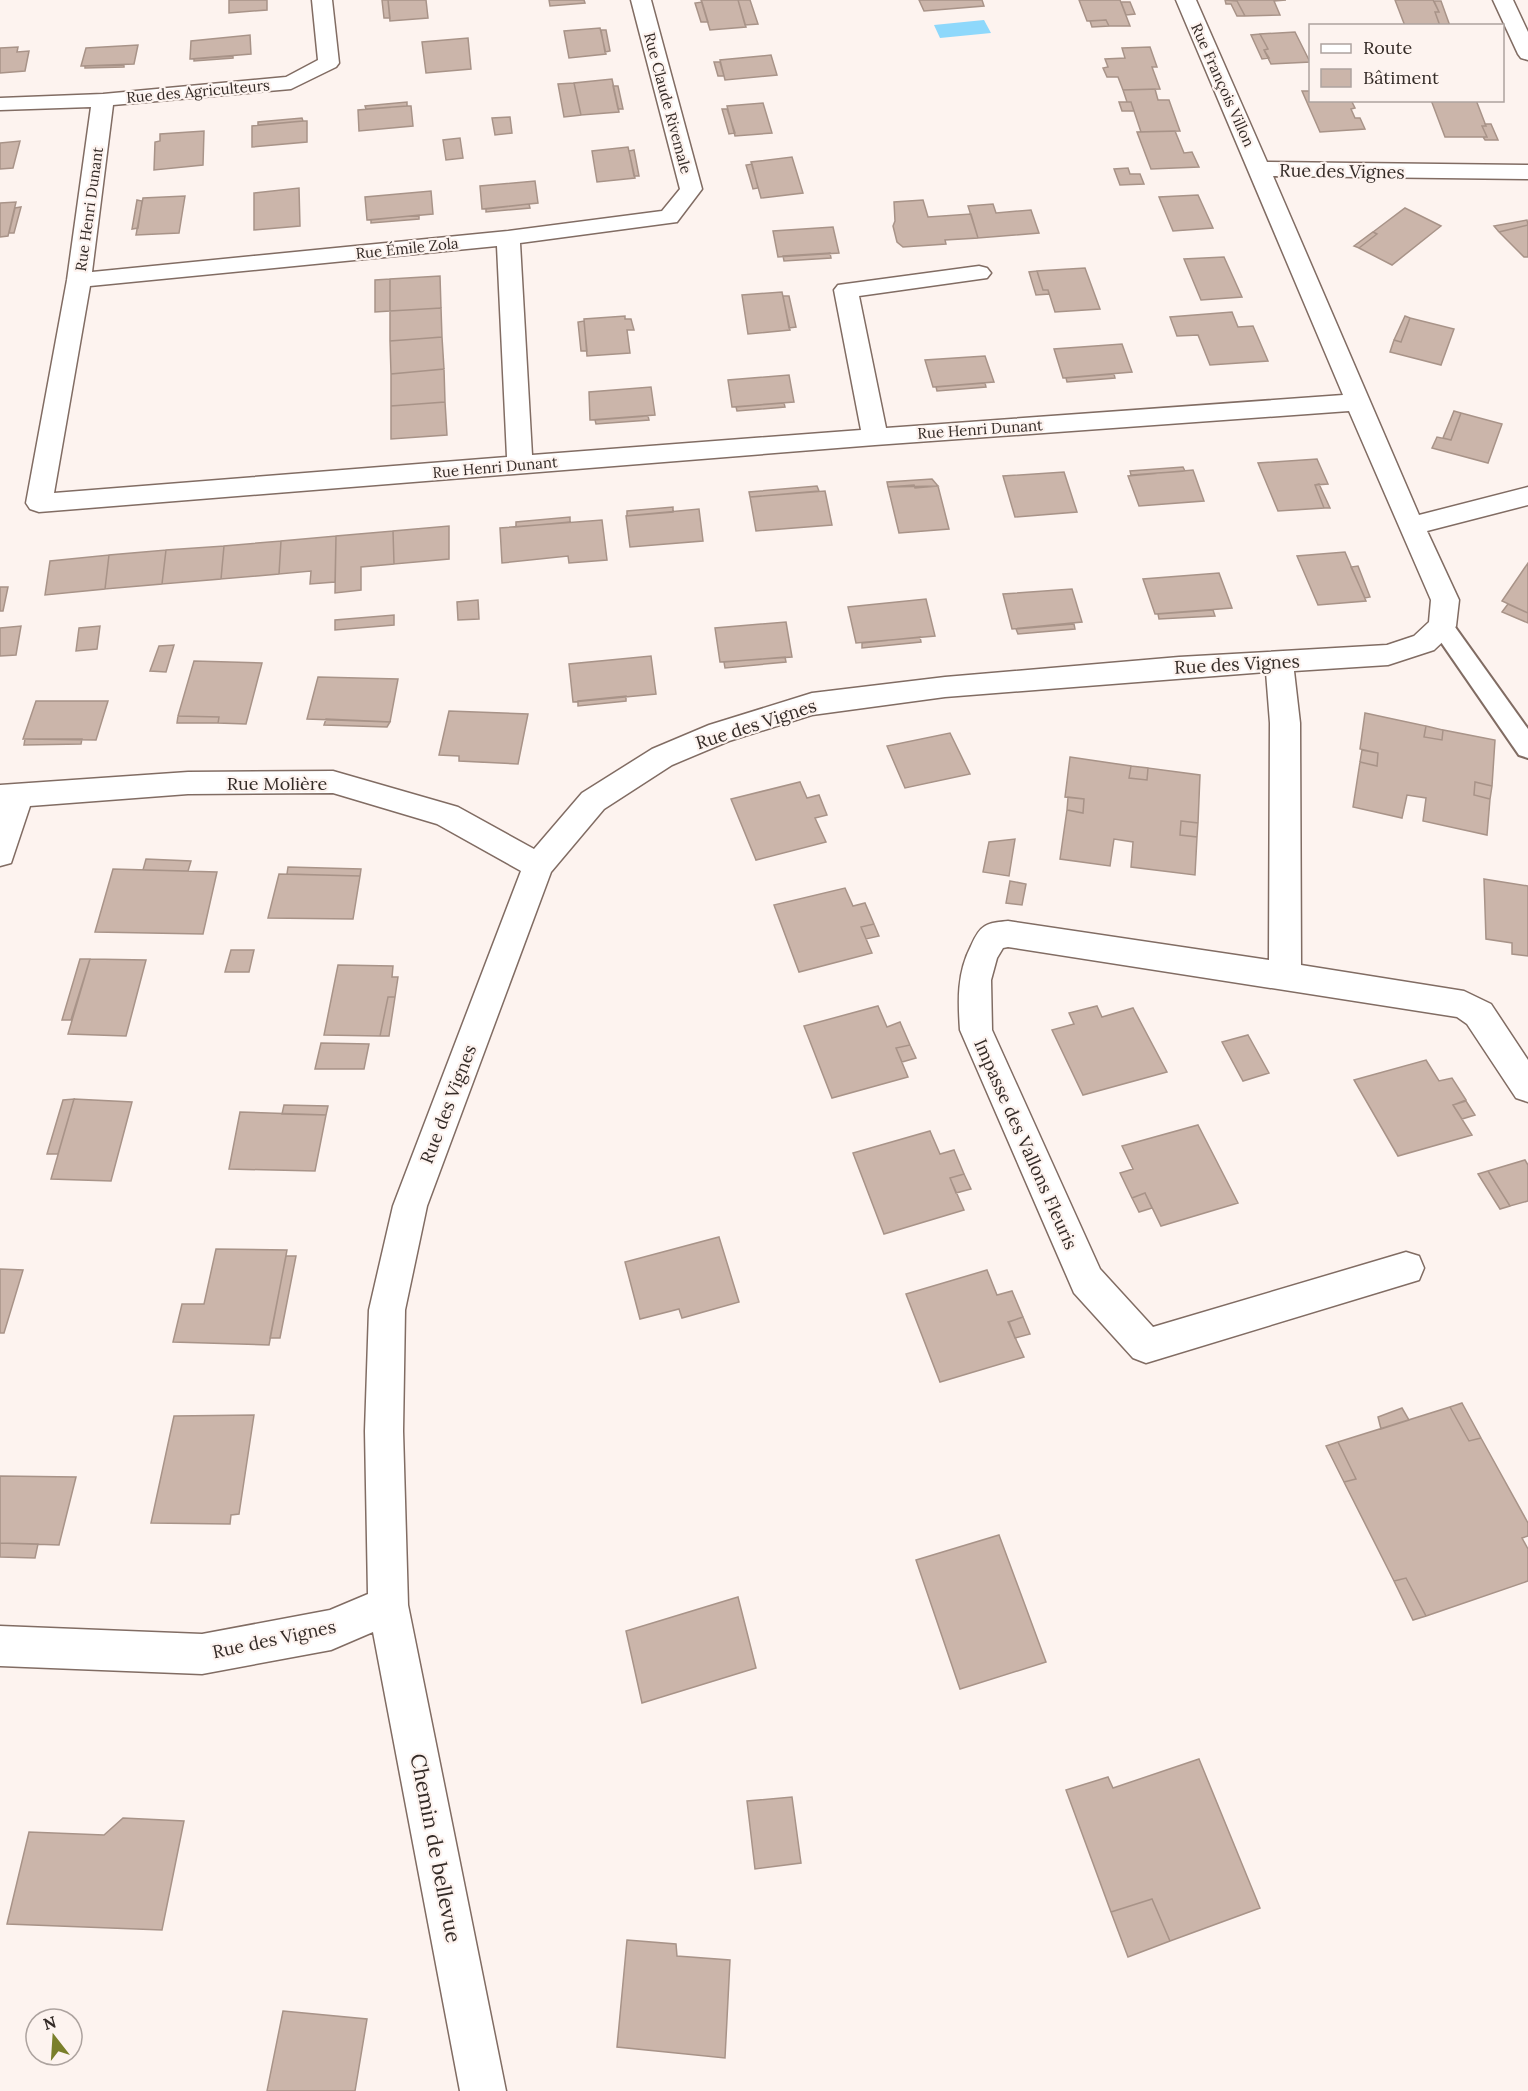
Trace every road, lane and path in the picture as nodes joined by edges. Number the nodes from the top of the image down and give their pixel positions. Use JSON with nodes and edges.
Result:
{"nodes":[{"id":1,"x":322,"y":0,"type":"edge"},
{"id":2,"x":641,"y":0,"type":"edge"},
{"id":3,"x":1186,"y":0,"type":"edge"},
{"id":4,"x":1503,"y":0,"type":"edge"},
{"id":5,"x":1528,"y":54,"type":"edge"},
{"id":6,"x":103,"y":100,"type":"junction"},
{"id":7,"x":0,"y":104,"type":"edge"},
{"id":8,"x":1259,"y":169,"type":"junction"},
{"id":9,"x":1528,"y":172,"type":"edge"},
{"id":10,"x":508,"y":238,"type":"junction"},
{"id":11,"x":979,"y":273,"type":"dead end"},
{"id":12,"x":79,"y":280,"type":"junction"},
{"id":13,"x":1359,"y":402,"type":"junction"},
{"id":14,"x":874,"y":437,"type":"junction"},
{"id":15,"x":520,"y":466,"type":"junction"},
{"id":16,"x":1528,"y":496,"type":"edge"},
{"id":17,"x":1411,"y":526,"type":"junction"},
{"id":18,"x":1442,"y":626,"type":"junction"},
{"id":19,"x":1279,"y":662,"type":"junction"},
{"id":20,"x":1528,"y":748,"type":"edge"},
{"id":21,"x":9,"y":796,"type":"edge"},
{"id":22,"x":0,"y":854,"type":"edge"},
{"id":23,"x":537,"y":866,"type":"junction"},
{"id":24,"x":1285,"y":976,"type":"junction"},
{"id":25,"x":1528,"y":1088,"type":"edge"},
{"id":26,"x":1406,"y":1268,"type":"dead end"},
{"id":27,"x":388,"y":1605,"type":"junction"},
{"id":28,"x":0,"y":1646,"type":"edge"},
{"id":29,"x":483,"y":2091,"type":"edge"}],
"edges":[{"from":1,"to":6,"type":"street","name":"Rue des Agriculteurs"},
{"from":2,"to":10,"type":"street","name":"Rue Claude Rivemale"},
{"from":3,"to":8,"type":"street","name":"Rue François Villon"},
{"from":4,"to":5,"type":"street"},
{"from":6,"to":7,"type":"street","name":"Rue des Agriculteurs"},
{"from":6,"to":12,"type":"street","name":"Rue Henri Dunant"},
{"from":8,"to":9,"type":"street","name":"Rue des Vignes"},
{"from":8,"to":13,"type":"street","name":"Rue des Vignes"},
{"from":10,"to":12,"type":"street","name":"Rue Émile Zola"},
{"from":10,"to":15,"type":"street"},
{"from":11,"to":14,"type":"street"},
{"from":12,"to":15,"type":"street","name":"Rue Henri Dunant"},
{"from":13,"to":14,"type":"street","name":"Rue Henri Dunant"},
{"from":13,"to":17,"type":"street","name":"Rue des Vignes"},
{"from":14,"to":15,"type":"street","name":"Rue Henri Dunant"},
{"from":16,"to":17,"type":"street"},
{"from":17,"to":18,"type":"street","name":"Rue des Vignes"},
{"from":18,"to":19,"type":"street","name":"Rue des Vignes"},
{"from":18,"to":20,"type":"lane"},
{"from":19,"to":23,"type":"street","name":"Rue des Vignes"},
{"from":19,"to":24,"type":"street"},
{"from":21,"to":22,"type":"street"},
{"from":21,"to":23,"type":"street","name":"Rue Molière"},
{"from":23,"to":27,"type":"street","name":"Rue des Vignes"},
{"from":24,"to":25,"type":"street"},
{"from":24,"to":26,"type":"street","name":"Impasse des Vallons Fleuris"},
{"from":27,"to":28,"type":"street","name":"Rue des Vignes"},
{"from":27,"to":29,"type":"street","name":"Chemin de bellevue"}]}
